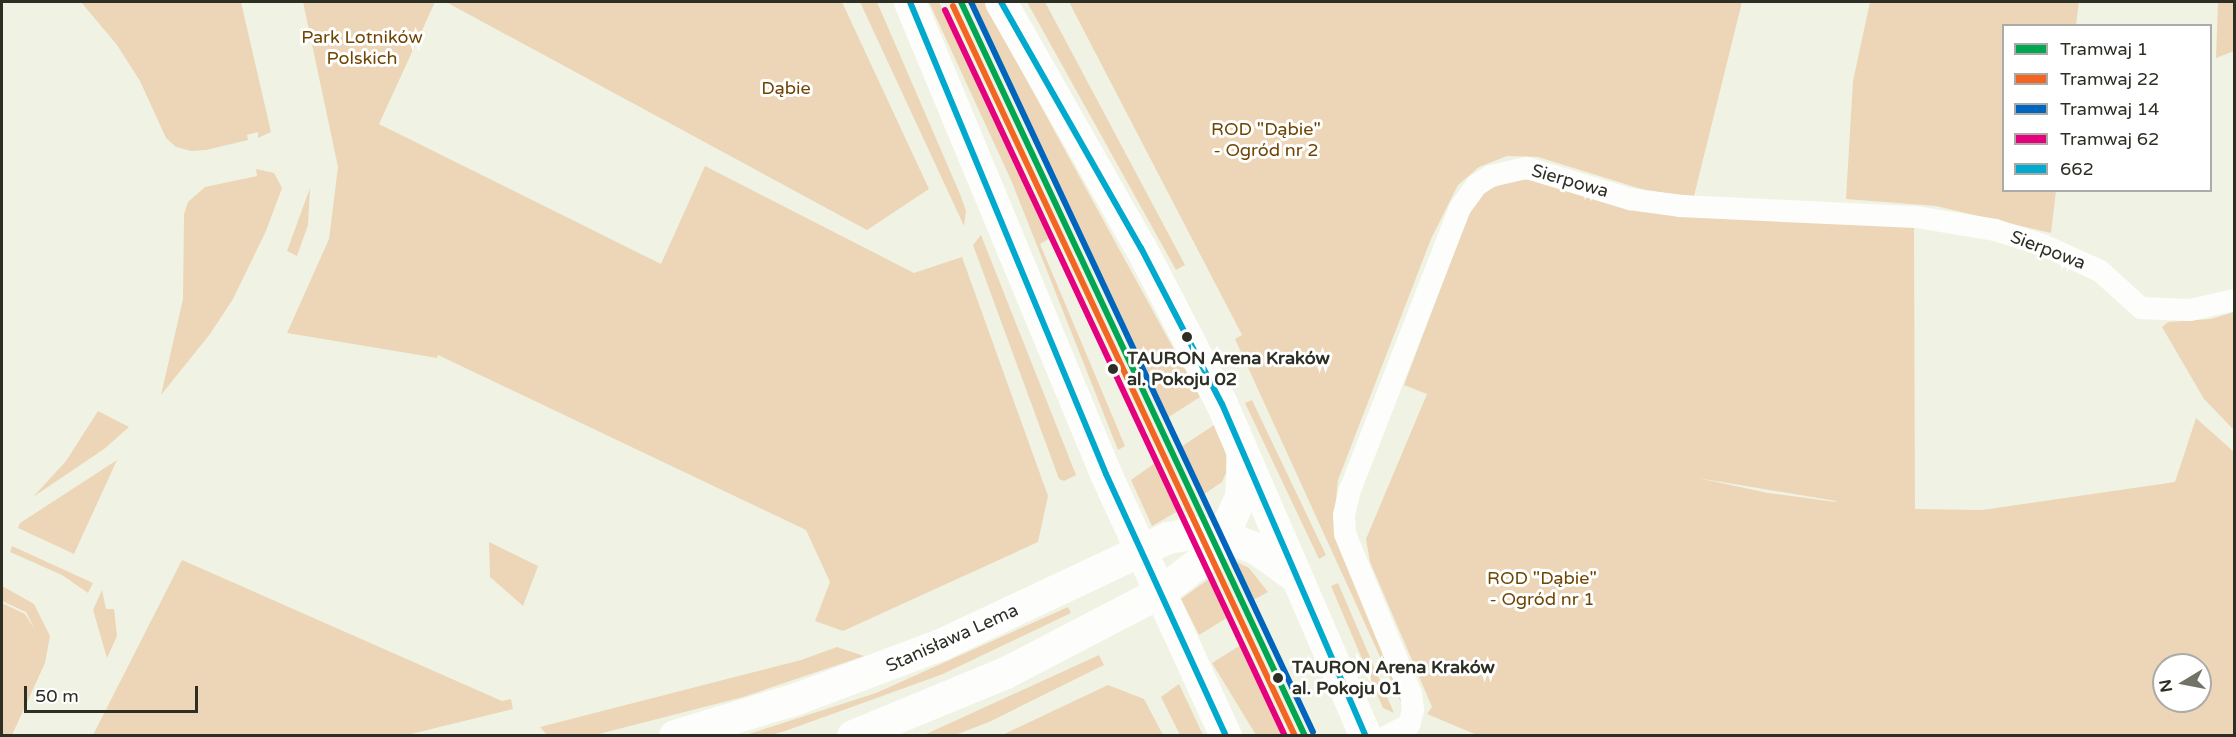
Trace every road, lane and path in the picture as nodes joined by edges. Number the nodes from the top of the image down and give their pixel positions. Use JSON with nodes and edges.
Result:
{"nodes":[{"id":1,"x":910,"y":2,"type":"edge"},
{"id":2,"x":1001,"y":2,"type":"edge"},
{"id":3,"x":2235,"y":300,"type":"edge"},
{"id":4,"x":1238,"y":437,"type":"junction"},
{"id":5,"x":1223,"y":536,"type":"junction"},
{"id":6,"x":1140,"y":549,"type":"junction"},
{"id":7,"x":1300,"y":581,"type":"junction"},
{"id":8,"x":1160,"y":593,"type":"junction"},
{"id":9,"x":675,"y":735,"type":"edge"},
{"id":10,"x":853,"y":735,"type":"edge"},
{"id":11,"x":1226,"y":735,"type":"edge"},
{"id":12,"x":1366,"y":735,"type":"edge"},
{"id":13,"x":1386,"y":735,"type":"edge"}],
"edges":[{"from":1,"to":6,"type":"main road"},
{"from":2,"to":4,"type":"main road"},
{"from":3,"to":13,"type":"street","name":"Sierpowa"},
{"from":4,"to":5,"type":"main road"},
{"from":4,"to":7,"type":"main road"},
{"from":5,"to":6,"type":"main road","name":"Stanisława Lema"},
{"from":5,"to":7,"type":"main road","name":"Stanisława Lema"},
{"from":5,"to":8,"type":"main road"},
{"from":6,"to":8,"type":"main road"},
{"from":6,"to":9,"type":"main road","name":"Stanisława Lema"},
{"from":7,"to":12,"type":"main road"},
{"from":8,"to":10,"type":"main road"},
{"from":8,"to":11,"type":"main road"}]}
